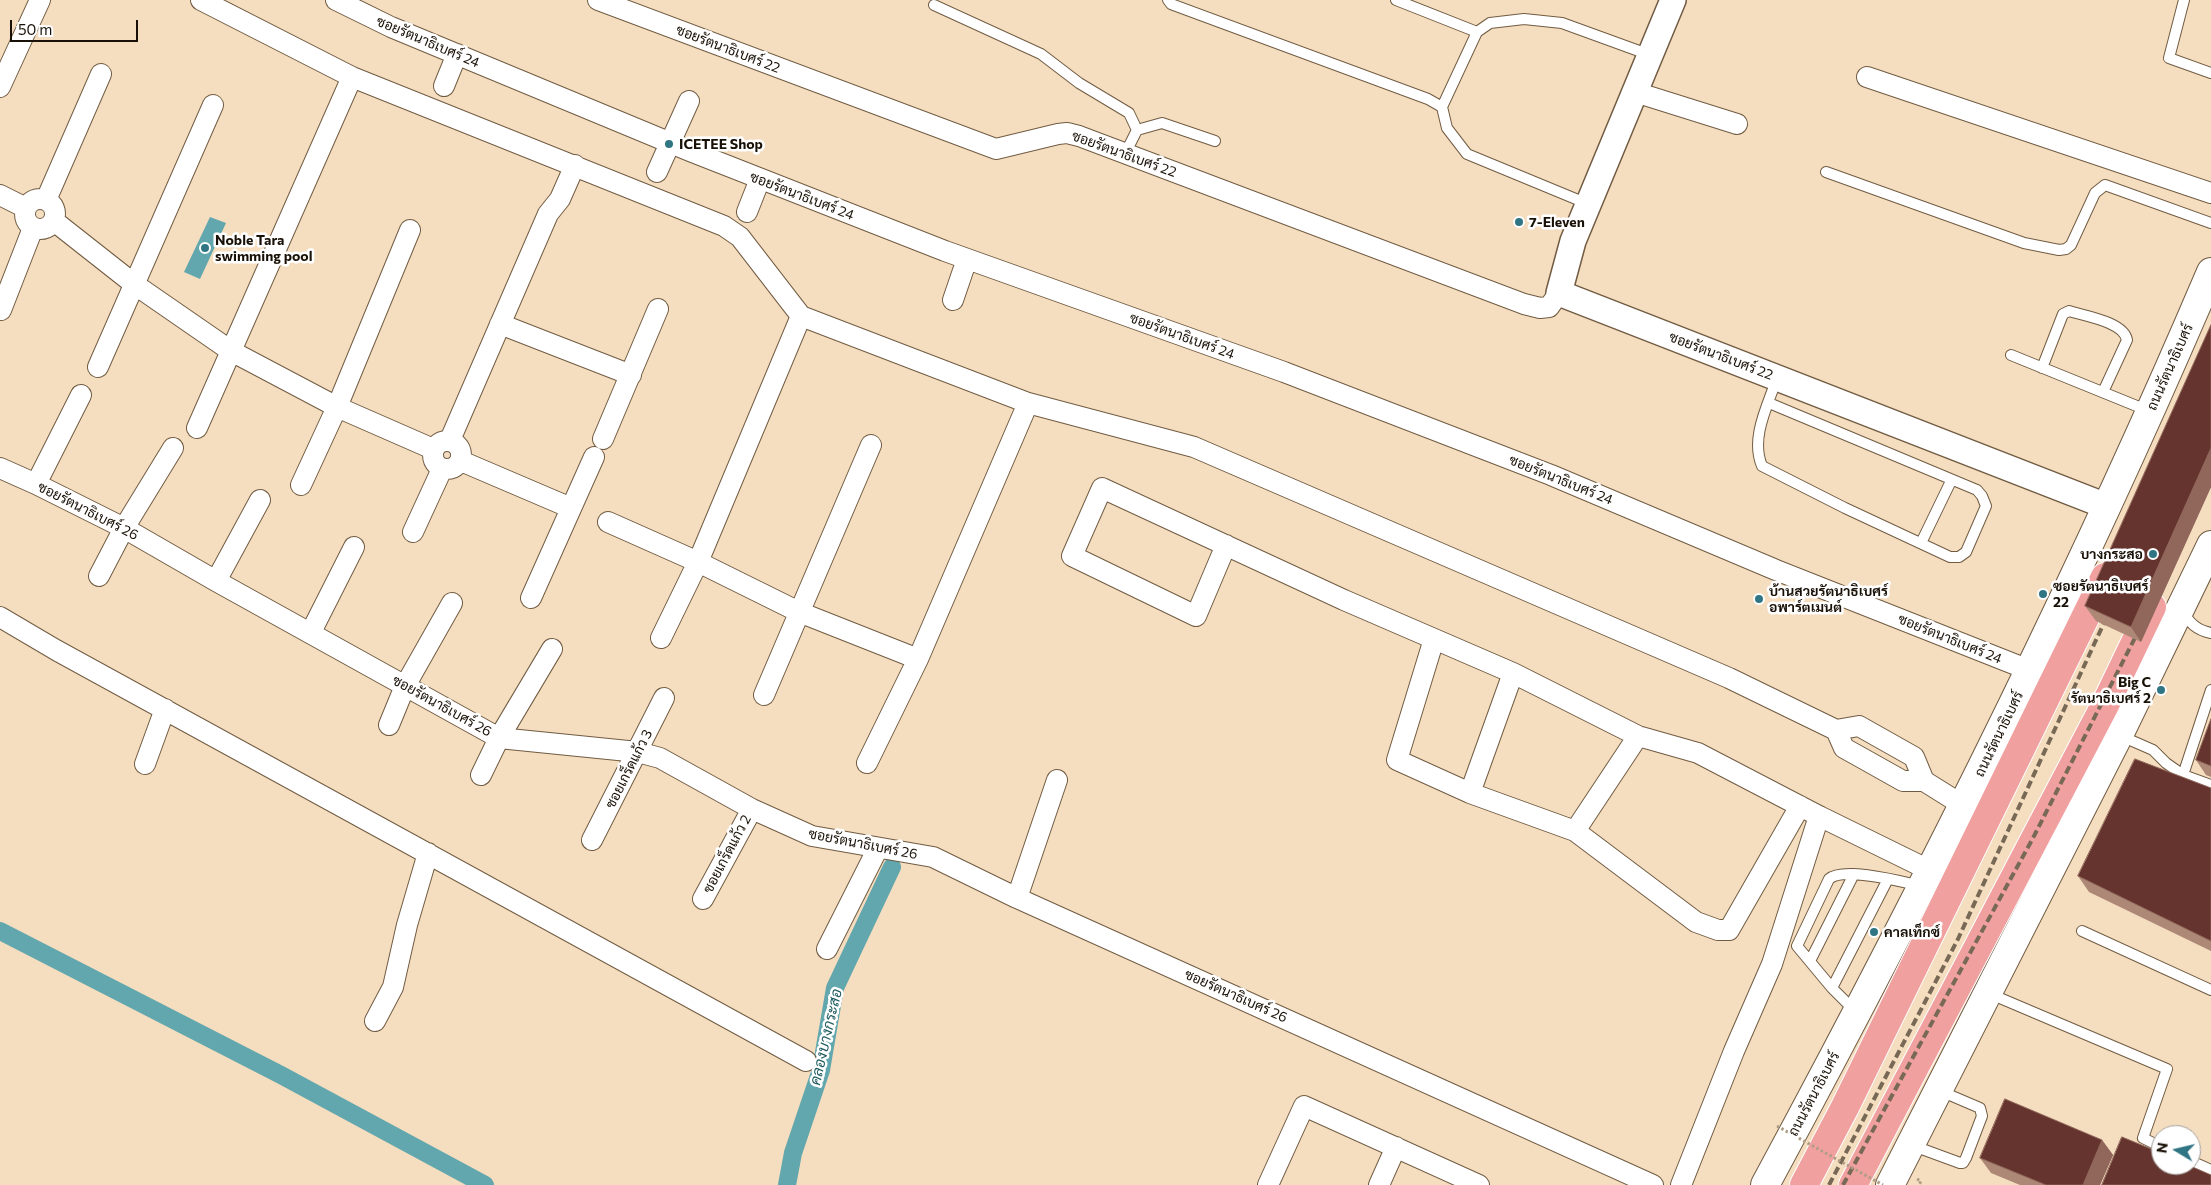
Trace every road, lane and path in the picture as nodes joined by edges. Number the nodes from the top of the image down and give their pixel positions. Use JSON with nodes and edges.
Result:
{"nodes":[{"id":1,"x":40,"y":0,"type":"edge"},
{"id":2,"x":201,"y":0,"type":"edge"},
{"id":3,"x":336,"y":0,"type":"edge"},
{"id":4,"x":598,"y":0,"type":"edge"},
{"id":5,"x":1168,"y":0,"type":"edge"},
{"id":6,"x":1396,"y":0,"type":"edge"},
{"id":7,"x":1673,"y":0,"type":"edge"},
{"id":8,"x":2184,"y":0,"type":"edge"},
{"id":9,"x":934,"y":5,"type":"dead end"},
{"id":10,"x":1477,"y":32,"type":"junction"},
{"id":11,"x":457,"y":54,"type":"junction"},
{"id":12,"x":1650,"y":55,"type":"junction"},
{"id":13,"x":2211,"y":73,"type":"edge"},
{"id":14,"x":100,"y":74,"type":"dead end"},
{"id":15,"x":352,"y":77,"type":"junction"},
{"id":16,"x":1867,"y":77,"type":"dead end"},
{"id":17,"x":1,"y":84,"type":"edge"},
{"id":18,"x":444,"y":86,"type":"dead end"},
{"id":19,"x":1635,"y":92,"type":"junction"},
{"id":20,"x":689,"y":101,"type":"dead end"},
{"id":21,"x":213,"y":105,"type":"dead end"},
{"id":22,"x":1442,"y":107,"type":"junction"},
{"id":23,"x":1737,"y":124,"type":"dead end"},
{"id":24,"x":1137,"y":130,"type":"junction"},
{"id":25,"x":1216,"y":141,"type":"dead end"},
{"id":26,"x":668,"y":142,"type":"junction"},
{"id":27,"x":1125,"y":154,"type":"junction"},
{"id":28,"x":570,"y":163,"type":"junction"},
{"id":29,"x":656,"y":172,"type":"dead end"},
{"id":30,"x":1826,"y":172,"type":"dead end"},
{"id":31,"x":760,"y":179,"type":"junction"},
{"id":32,"x":2211,"y":193,"type":"edge"},
{"id":33,"x":0,"y":195,"type":"edge"},
{"id":34,"x":46,"y":200,"type":"junction"},
{"id":35,"x":1588,"y":204,"type":"junction"},
{"id":36,"x":26,"y":208,"type":"junction"},
{"id":37,"x":747,"y":212,"type":"dead end"},
{"id":38,"x":54,"y":221,"type":"junction"},
{"id":39,"x":2211,"y":223,"type":"edge"},
{"id":40,"x":33,"y":228,"type":"junction"},
{"id":41,"x":410,"y":230,"type":"dead end"},
{"id":42,"x":967,"y":259,"type":"junction"},
{"id":43,"x":2211,"y":272,"type":"edge"},
{"id":44,"x":134,"y":284,"type":"junction"},
{"id":45,"x":1559,"y":293,"type":"junction"},
{"id":46,"x":954,"y":300,"type":"dead end"},
{"id":47,"x":658,"y":309,"type":"dead end"},
{"id":48,"x":0,"y":310,"type":"edge"},
{"id":49,"x":801,"y":316,"type":"junction"},
{"id":50,"x":500,"y":324,"type":"junction"},
{"id":51,"x":231,"y":350,"type":"junction"},
{"id":52,"x":2011,"y":355,"type":"dead end"},
{"id":53,"x":98,"y":367,"type":"dead end"},
{"id":54,"x":2042,"y":368,"type":"junction"},
{"id":55,"x":631,"y":375,"type":"junction"},
{"id":56,"x":1777,"y":378,"type":"junction"},
{"id":57,"x":2104,"y":392,"type":"junction"},
{"id":58,"x":81,"y":396,"type":"dead end"},
{"id":59,"x":1028,"y":403,"type":"junction"},
{"id":60,"x":1769,"y":403,"type":"junction"},
{"id":61,"x":336,"y":407,"type":"junction"},
{"id":62,"x":2150,"y":411,"type":"junction"},
{"id":63,"x":197,"y":428,"type":"dead end"},
{"id":64,"x":603,"y":439,"type":"dead end"},
{"id":65,"x":441,"y":444,"type":"junction"},
{"id":66,"x":871,"y":446,"type":"dead end"},
{"id":67,"x":173,"y":448,"type":"dead end"},
{"id":68,"x":594,"y":457,"type":"dead end"},
{"id":69,"x":461,"y":461,"type":"junction"},
{"id":70,"x":0,"y":468,"type":"edge"},
{"id":71,"x":442,"y":469,"type":"junction"},
{"id":72,"x":1951,"y":481,"type":"junction"},
{"id":73,"x":36,"y":484,"type":"junction"},
{"id":74,"x":301,"y":485,"type":"dead end"},
{"id":75,"x":260,"y":500,"type":"dead end"},
{"id":76,"x":2106,"y":506,"type":"junction"},
{"id":77,"x":571,"y":508,"type":"junction"},
{"id":78,"x":608,"y":522,"type":"dead end"},
{"id":79,"x":124,"y":528,"type":"junction"},
{"id":80,"x":413,"y":532,"type":"dead end"},
{"id":81,"x":1921,"y":544,"type":"junction"},
{"id":82,"x":1226,"y":545,"type":"junction"},
{"id":83,"x":2211,"y":545,"type":"edge"},
{"id":84,"x":354,"y":547,"type":"dead end"},
{"id":85,"x":2117,"y":551,"type":"edge"},
{"id":86,"x":698,"y":562,"type":"junction"},
{"id":87,"x":99,"y":576,"type":"dead end"},
{"id":88,"x":216,"y":581,"type":"junction"},
{"id":89,"x":2164,"y":583,"type":"dead end"},
{"id":90,"x":531,"y":598,"type":"dead end"},
{"id":91,"x":452,"y":603,"type":"dead end"},
{"id":92,"x":2180,"y":608,"type":"junction"},
{"id":93,"x":799,"y":612,"type":"junction"},
{"id":94,"x":0,"y":617,"type":"edge"},
{"id":95,"x":311,"y":632,"type":"junction"},
{"id":96,"x":2211,"y":633,"type":"edge"},
{"id":97,"x":661,"y":638,"type":"dead end"},
{"id":98,"x":1434,"y":638,"type":"junction"},
{"id":99,"x":552,"y":649,"type":"dead end"},
{"id":100,"x":918,"y":659,"type":"junction"},
{"id":101,"x":2029,"y":670,"type":"junction"},
{"id":102,"x":1513,"y":673,"type":"junction"},
{"id":103,"x":406,"y":686,"type":"junction"},
{"id":104,"x":2211,"y":690,"type":"edge"},
{"id":105,"x":764,"y":695,"type":"dead end"},
{"id":106,"x":664,"y":698,"type":"dead end"},
{"id":107,"x":165,"y":709,"type":"junction"},
{"id":108,"x":389,"y":726,"type":"dead end"},
{"id":109,"x":1836,"y":730,"type":"junction"},
{"id":110,"x":2119,"y":735,"type":"junction"},
{"id":111,"x":1638,"y":736,"type":"junction"},
{"id":112,"x":499,"y":738,"type":"junction"},
{"id":113,"x":638,"y":752,"type":"junction"},
{"id":114,"x":867,"y":763,"type":"dead end"},
{"id":115,"x":145,"y":764,"type":"dead end"},
{"id":116,"x":480,"y":775,"type":"dead end"},
{"id":117,"x":2183,"y":775,"type":"junction"},
{"id":118,"x":1057,"y":780,"type":"dead end"},
{"id":119,"x":1924,"y":781,"type":"junction"},
{"id":120,"x":2211,"y":785,"type":"edge"},
{"id":121,"x":1470,"y":793,"type":"junction"},
{"id":122,"x":1800,"y":806,"type":"junction"},
{"id":123,"x":1964,"y":806,"type":"junction"},
{"id":124,"x":752,"y":809,"type":"junction"},
{"id":125,"x":1819,"y":816,"type":"junction"},
{"id":126,"x":1575,"y":831,"type":"junction"},
{"id":127,"x":592,"y":840,"type":"dead end"},
{"id":128,"x":878,"y":848,"type":"junction"},
{"id":129,"x":428,"y":854,"type":"junction"},
{"id":130,"x":1854,"y":874,"type":"junction"},
{"id":131,"x":1927,"y":878,"type":"junction"},
{"id":132,"x":1888,"y":879,"type":"junction"},
{"id":133,"x":1017,"y":898,"type":"junction"},
{"id":134,"x":703,"y":899,"type":"dead end"},
{"id":135,"x":2082,"y":931,"type":"dead end"},
{"id":136,"x":827,"y":949,"type":"dead end"},
{"id":137,"x":1810,"y":961,"type":"junction"},
{"id":138,"x":1832,"y":988,"type":"junction"},
{"id":139,"x":2211,"y":990,"type":"edge"},
{"id":140,"x":1988,"y":992,"type":"junction"},
{"id":141,"x":1857,"y":1013,"type":"junction"},
{"id":142,"x":375,"y":1021,"type":"dead end"},
{"id":143,"x":806,"y":1061,"type":"dead end"},
{"id":144,"x":1938,"y":1089,"type":"junction"},
{"id":145,"x":1777,"y":1126,"type":"dead end"},
{"id":146,"x":2151,"y":1142,"type":"edge"},
{"id":147,"x":1910,"y":1144,"type":"junction"},
{"id":148,"x":1396,"y":1147,"type":"junction"},
{"id":149,"x":1268,"y":1185,"type":"edge"},
{"id":150,"x":1379,"y":1185,"type":"edge"},
{"id":151,"x":1479,"y":1185,"type":"edge"},
{"id":152,"x":1653,"y":1185,"type":"edge"},
{"id":153,"x":1682,"y":1185,"type":"edge"},
{"id":154,"x":1765,"y":1185,"type":"edge"},
{"id":155,"x":1804,"y":1185,"type":"edge"},
{"id":156,"x":1854,"y":1185,"type":"edge"},
{"id":157,"x":1883,"y":1185,"type":"edge"},
{"id":158,"x":1890,"y":1185,"type":"edge"}],
"edges":[{"from":1,"to":17,"type":"street"},
{"from":2,"to":15,"type":"street"},
{"from":3,"to":11,"type":"street","name":"ซอยรัตนาธิเบศร์ 24"},
{"from":4,"to":27,"type":"street","name":"ซอยรัตนาธิเบศร์ 22"},
{"from":5,"to":22,"type":"lane"},
{"from":6,"to":10,"type":"lane"},
{"from":7,"to":12,"type":"street"},
{"from":8,"to":13,"type":"lane"},
{"from":9,"to":24,"type":"lane"},
{"from":10,"to":12,"type":"lane"},
{"from":10,"to":22,"type":"lane"},
{"from":11,"to":18,"type":"street"},
{"from":11,"to":26,"type":"street","name":"ซอยรัตนาธิเบศร์ 24"},
{"from":12,"to":19,"type":"street"},
{"from":14,"to":34,"type":"street"},
{"from":15,"to":28,"type":"street"},
{"from":15,"to":51,"type":"street"},
{"from":16,"to":32,"type":"street"},
{"from":19,"to":23,"type":"street"},
{"from":19,"to":35,"type":"street"},
{"from":20,"to":26,"type":"street"},
{"from":21,"to":44,"type":"street"},
{"from":22,"to":35,"type":"lane"},
{"from":24,"to":25,"type":"lane"},
{"from":24,"to":27,"type":"lane"},
{"from":26,"to":29,"type":"street"},
{"from":26,"to":31,"type":"street","name":"ซอยรัตนาธิเบศร์ 24"},
{"from":27,"to":45,"type":"street","name":"ซอยรัตนาธิเบศร์ 22"},
{"from":28,"to":49,"type":"street"},
{"from":28,"to":50,"type":"street"},
{"from":30,"to":39,"type":"lane"},
{"from":31,"to":37,"type":"street"},
{"from":31,"to":42,"type":"street","name":"ซอยรัตนาธิเบศร์ 24"},
{"from":33,"to":36,"type":"street"},
{"from":34,"to":36,"type":"street"},
{"from":34,"to":38,"type":"street"},
{"from":35,"to":45,"type":"street"},
{"from":36,"to":40,"type":"street"},
{"from":38,"to":40,"type":"street"},
{"from":38,"to":44,"type":"street"},
{"from":40,"to":48,"type":"street"},
{"from":41,"to":61,"type":"street"},
{"from":42,"to":46,"type":"street"},
{"from":42,"to":101,"type":"street","name":"ซอยรัตนาธิเบศร์ 24"},
{"from":43,"to":62,"type":"main road","name":"ถนนรัตนาธิเบศร์"},
{"from":44,"to":51,"type":"street"},
{"from":44,"to":53,"type":"street"},
{"from":45,"to":56,"type":"street","name":"ซอยรัตนาธิเบศร์ 22"},
{"from":47,"to":55,"type":"street"},
{"from":49,"to":59,"type":"street"},
{"from":49,"to":86,"type":"street"},
{"from":50,"to":55,"type":"street"},
{"from":50,"to":65,"type":"street"},
{"from":51,"to":61,"type":"street"},
{"from":51,"to":63,"type":"street"},
{"from":52,"to":54,"type":"lane"},
{"from":54,"to":57,"type":"lane"},
{"from":54,"to":57,"type":"lane"},
{"from":55,"to":64,"type":"street"},
{"from":56,"to":60,"type":"lane"},
{"from":56,"to":76,"type":"street","name":"ซอยรัตนาธิเบศร์ 22"},
{"from":57,"to":62,"type":"lane"},
{"from":58,"to":73,"type":"street"},
{"from":59,"to":100,"type":"street"},
{"from":59,"to":109,"type":"street"},
{"from":60,"to":72,"type":"lane"},
{"from":60,"to":81,"type":"lane"},
{"from":61,"to":65,"type":"street"},
{"from":61,"to":74,"type":"street"},
{"from":62,"to":76,"type":"main road","name":"ถนนรัตนาธิเบศร์"},
{"from":65,"to":69,"type":"street"},
{"from":65,"to":71,"type":"street"},
{"from":66,"to":93,"type":"street"},
{"from":67,"to":79,"type":"street"},
{"from":68,"to":77,"type":"street"},
{"from":69,"to":71,"type":"street"},
{"from":69,"to":77,"type":"street"},
{"from":70,"to":73,"type":"street","name":"ซอยรัตนาธิเบศร์ 26"},
{"from":71,"to":80,"type":"street"},
{"from":72,"to":81,"type":"lane"},
{"from":72,"to":81,"type":"lane"},
{"from":73,"to":79,"type":"street","name":"ซอยรัตนาธิเบศร์ 26"},
{"from":75,"to":88,"type":"street"},
{"from":76,"to":101,"type":"main road","name":"ถนนรัตนาธิเบศร์"},
{"from":77,"to":90,"type":"street"},
{"from":78,"to":86,"type":"street"},
{"from":79,"to":87,"type":"street"},
{"from":79,"to":88,"type":"street","name":"ซอยรัตนาธิเบศร์ 26"},
{"from":82,"to":82,"type":"street"},
{"from":82,"to":98,"type":"street"},
{"from":83,"to":92,"type":"main road"},
{"from":84,"to":95,"type":"street"},
{"from":85,"to":155,"type":"main road","name":"ถนนรัตนาธิเบศร์"},
{"from":86,"to":93,"type":"street"},
{"from":86,"to":97,"type":"street"},
{"from":88,"to":95,"type":"street","name":"ซอยรัตนาธิเบศร์ 26"},
{"from":89,"to":156,"type":"main road"},
{"from":91,"to":103,"type":"street"},
{"from":92,"to":96,"type":"lane"},
{"from":92,"to":110,"type":"main road"},
{"from":93,"to":100,"type":"street"},
{"from":93,"to":105,"type":"street"},
{"from":94,"to":107,"type":"street"},
{"from":95,"to":103,"type":"street","name":"ซอยรัตนาธิเบศร์ 26"},
{"from":98,"to":102,"type":"street"},
{"from":98,"to":121,"type":"street"},
{"from":99,"to":112,"type":"street"},
{"from":100,"to":114,"type":"street"},
{"from":101,"to":123,"type":"main road","name":"ถนนรัตนาธิเบศร์"},
{"from":102,"to":111,"type":"street"},
{"from":102,"to":121,"type":"street"},
{"from":103,"to":108,"type":"street"},
{"from":103,"to":112,"type":"street","name":"ซอยรัตนาธิเบศร์ 26"},
{"from":104,"to":117,"type":"lane"},
{"from":106,"to":113,"type":"street","name":"ซอยเกร็ดแก้ว 3"},
{"from":107,"to":115,"type":"street"},
{"from":107,"to":129,"type":"street"},
{"from":109,"to":119,"type":"street"},
{"from":109,"to":119,"type":"street"},
{"from":110,"to":117,"type":"lane"},
{"from":110,"to":140,"type":"main road"},
{"from":111,"to":122,"type":"street"},
{"from":111,"to":126,"type":"street"},
{"from":112,"to":113,"type":"street","name":"ซอยรัตนาธิเบศร์ 26"},
{"from":112,"to":116,"type":"street"},
{"from":113,"to":124,"type":"street","name":"ซอยรัตนาธิเบศร์ 26"},
{"from":113,"to":127,"type":"street","name":"ซอยเกร็ดแก้ว 3"},
{"from":117,"to":120,"type":"lane"},
{"from":118,"to":133,"type":"street"},
{"from":119,"to":123,"type":"street"},
{"from":121,"to":126,"type":"street"},
{"from":122,"to":125,"type":"street"},
{"from":122,"to":126,"type":"street"},
{"from":123,"to":131,"type":"main road","name":"ถนนรัตนาธิเบศร์"},
{"from":124,"to":128,"type":"street","name":"ซอยรัตนาธิเบศร์ 26"},
{"from":124,"to":134,"type":"street","name":"ซอยเกร็ดแก้ว 2"},
{"from":125,"to":131,"type":"street"},
{"from":125,"to":153,"type":"street"},
{"from":128,"to":133,"type":"street","name":"ซอยรัตนาธิเบศร์ 26"},
{"from":128,"to":136,"type":"street"},
{"from":129,"to":142,"type":"street"},
{"from":129,"to":143,"type":"street"},
{"from":130,"to":132,"type":"lane"},
{"from":130,"to":137,"type":"lane"},
{"from":130,"to":137,"type":"lane"},
{"from":131,"to":132,"type":"lane"},
{"from":131,"to":141,"type":"main road","name":"ถนนรัตนาธิเบศร์"},
{"from":132,"to":138,"type":"lane"},
{"from":133,"to":152,"type":"street","name":"ซอยรัตนาธิเบศร์ 26"},
{"from":135,"to":139,"type":"lane"},
{"from":137,"to":138,"type":"lane"},
{"from":138,"to":141,"type":"lane"},
{"from":140,"to":144,"type":"main road"},
{"from":140,"to":146,"type":"lane"},
{"from":141,"to":154,"type":"main road","name":"ถนนรัตนาธิเบศร์"},
{"from":144,"to":147,"type":"main road"},
{"from":144,"to":147,"type":"lane"},
{"from":145,"to":157,"type":"path","bridge":true},
{"from":147,"to":158,"type":"main road"},
{"from":148,"to":149,"type":"street"},
{"from":148,"to":150,"type":"street"},
{"from":148,"to":151,"type":"street"}]}
